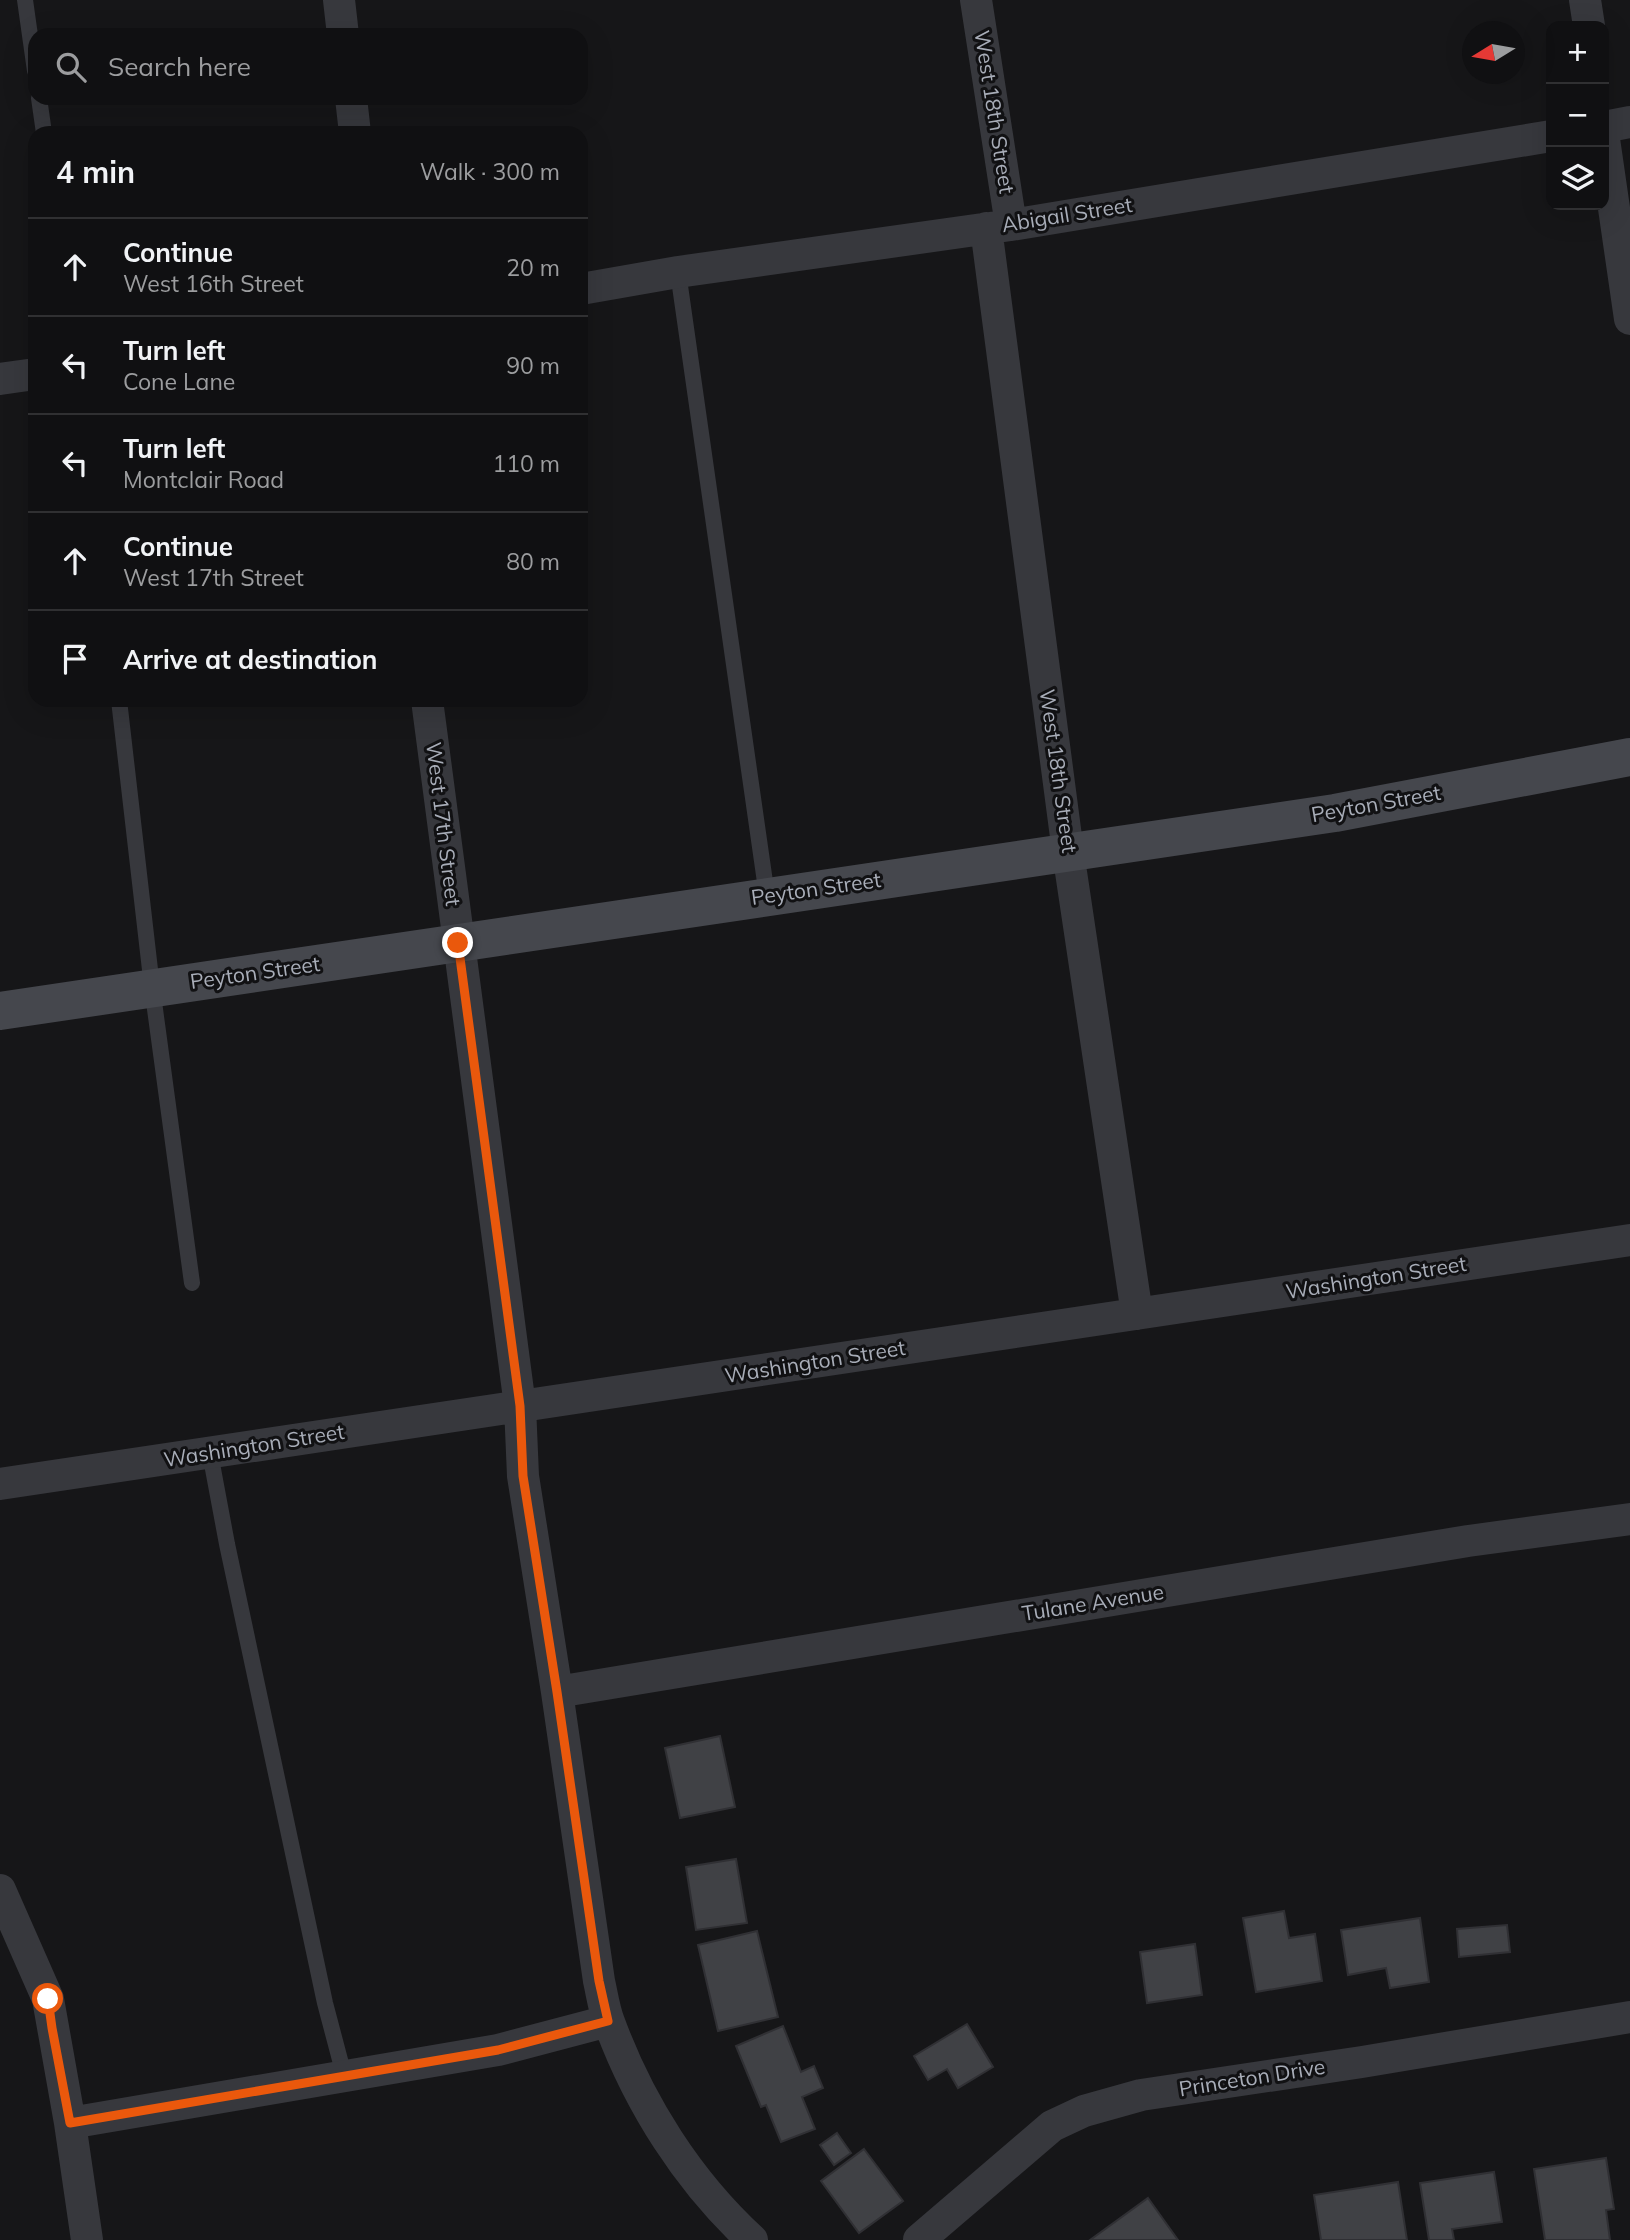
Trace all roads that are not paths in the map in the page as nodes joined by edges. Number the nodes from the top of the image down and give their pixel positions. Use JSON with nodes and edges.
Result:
{"nodes":[{"id":1,"x":25,"y":0,"type":"edge"},
{"id":2,"x":339,"y":0,"type":"edge"},
{"id":3,"x":976,"y":0,"type":"edge"},
{"id":4,"x":1585,"y":0,"type":"edge"},
{"id":5,"x":1588,"y":21,"type":"edge"},
{"id":6,"x":29,"y":28,"type":"edge"},
{"id":7,"x":342,"y":28,"type":"edge"},
{"id":8,"x":40,"y":105,"type":"edge"},
{"id":9,"x":352,"y":105,"type":"edge"},
{"id":10,"x":1630,"y":122,"type":"edge"},
{"id":11,"x":43,"y":126,"type":"edge"},
{"id":12,"x":354,"y":126,"type":"edge"},
{"id":13,"x":1609,"y":126,"type":"edge"},
{"id":14,"x":1546,"y":137,"type":"edge"},
{"id":15,"x":1605,"y":147,"type":"edge"},
{"id":16,"x":998,"y":226,"type":"junction"},
{"id":17,"x":678,"y":272,"type":"junction"},
{"id":18,"x":588,"y":288,"type":"edge"},
{"id":19,"x":1630,"y":319,"type":"edge"},
{"id":20,"x":28,"y":375,"type":"edge"},
{"id":21,"x":0,"y":380,"type":"edge"},
{"id":22,"x":120,"y":707,"type":"edge"},
{"id":23,"x":428,"y":707,"type":"edge"},
{"id":24,"x":1630,"y":757,"type":"edge"},
{"id":25,"x":1069,"y":852,"type":"junction"},
{"id":26,"x":767,"y":896,"type":"junction"},
{"id":27,"x":458,"y":943,"type":"junction"},
{"id":28,"x":152,"y":987,"type":"junction"},
{"id":29,"x":0,"y":1011,"type":"edge"},
{"id":30,"x":1630,"y":1240,"type":"edge"},
{"id":31,"x":192,"y":1283,"type":"dead end"},
{"id":32,"x":1137,"y":1314,"type":"junction"},
{"id":33,"x":520,"y":1406,"type":"junction"},
{"id":34,"x":210,"y":1453,"type":"junction"},
{"id":35,"x":0,"y":1484,"type":"edge"},
{"id":36,"x":1630,"y":1519,"type":"edge"},
{"id":37,"x":557,"y":1692,"type":"junction"},
{"id":38,"x":0,"y":1890,"type":"edge"},
{"id":39,"x":1630,"y":2017,"type":"edge"},
{"id":40,"x":608,"y":2021,"type":"junction"},
{"id":41,"x":344,"y":2075,"type":"junction"},
{"id":42,"x":70,"y":2123,"type":"junction"},
{"id":43,"x":86,"y":2240,"type":"edge"},
{"id":44,"x":752,"y":2240,"type":"edge"},
{"id":45,"x":919,"y":2240,"type":"edge"}],
"edges":[{"from":1,"to":6,"type":"lane"},
{"from":2,"to":7,"type":"street"},
{"from":3,"to":16,"type":"street","name":"West 18th Street"},
{"from":4,"to":5,"type":"street"},
{"from":8,"to":11,"type":"lane"},
{"from":9,"to":12,"type":"street"},
{"from":10,"to":13,"type":"street"},
{"from":14,"to":16,"type":"street","name":"Abigail Street"},
{"from":15,"to":19,"type":"street"},
{"from":16,"to":17,"type":"street","name":"Abigail Street"},
{"from":16,"to":25,"type":"street","name":"West 18th Street"},
{"from":17,"to":18,"type":"street","name":"Abigail Street"},
{"from":17,"to":26,"type":"lane"},
{"from":20,"to":21,"type":"street"},
{"from":22,"to":28,"type":"lane"},
{"from":23,"to":27,"type":"street","name":"West 17th Street"},
{"from":24,"to":25,"type":"street","name":"Peyton Street"},
{"from":25,"to":26,"type":"street","name":"Peyton Street"},
{"from":25,"to":32,"type":"street","name":"West 18th Street"},
{"from":26,"to":27,"type":"street","name":"Peyton Street"},
{"from":27,"to":28,"type":"street","name":"Peyton Street"},
{"from":27,"to":33,"type":"street","name":"West 17th Street"},
{"from":28,"to":29,"type":"street","name":"Peyton Street"},
{"from":28,"to":31,"type":"lane"},
{"from":30,"to":32,"type":"street","name":"Washington Street"},
{"from":32,"to":33,"type":"street","name":"Washington Street"},
{"from":33,"to":34,"type":"street","name":"Washington Street"},
{"from":33,"to":37,"type":"street","name":"West 17th Street"},
{"from":34,"to":35,"type":"street","name":"Washington Street"},
{"from":34,"to":41,"type":"lane"},
{"from":36,"to":37,"type":"street","name":"Tulane Avenue"},
{"from":37,"to":40,"type":"street","name":"West 17th Street"},
{"from":38,"to":42,"type":"street"},
{"from":39,"to":45,"type":"street","name":"Princeton Drive"},
{"from":40,"to":41,"type":"street"},
{"from":40,"to":44,"type":"street","name":"West 17th Street"},
{"from":41,"to":42,"type":"street"},
{"from":42,"to":43,"type":"street"}]}
